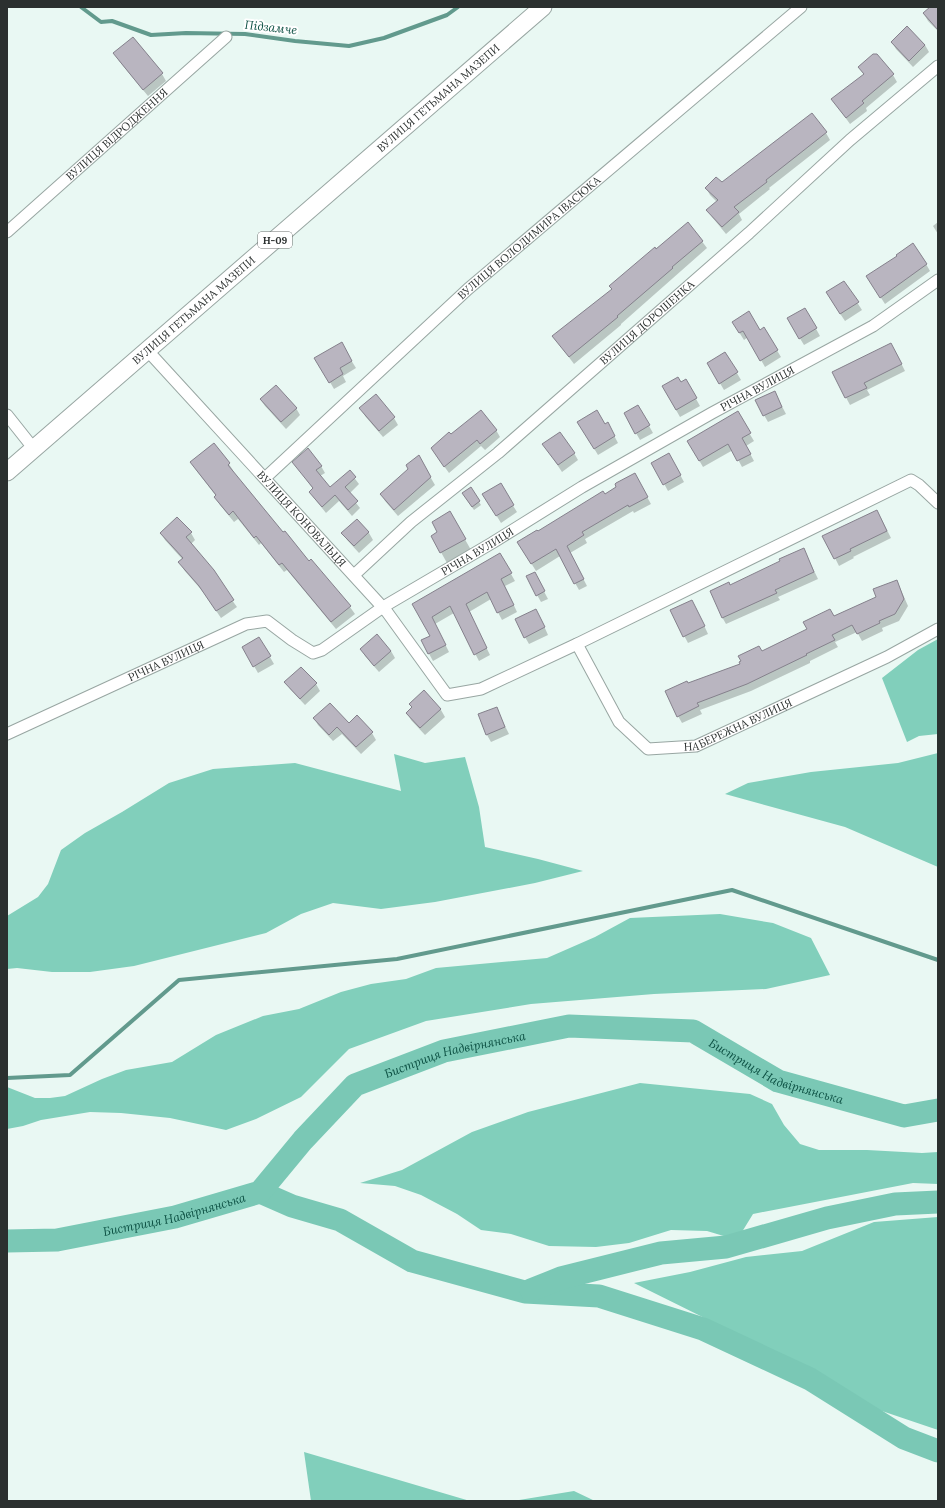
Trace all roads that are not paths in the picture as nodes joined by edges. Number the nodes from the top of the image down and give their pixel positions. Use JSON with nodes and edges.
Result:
{"nodes":[{"id":1,"x":543,"y":7,"type":"edge"},
{"id":2,"x":801,"y":7,"type":"edge"},
{"id":3,"x":226,"y":37,"type":"dead end"},
{"id":4,"x":938,"y":66,"type":"edge"},
{"id":5,"x":7,"y":232,"type":"edge"},
{"id":6,"x":938,"y":280,"type":"edge"},
{"id":7,"x":148,"y":350,"type":"junction"},
{"id":8,"x":7,"y":415,"type":"edge"},
{"id":9,"x":34,"y":449,"type":"junction"},
{"id":10,"x":7,"y":472,"type":"edge"},
{"id":11,"x":265,"y":478,"type":"junction"},
{"id":12,"x":938,"y":503,"type":"edge"},
{"id":13,"x":354,"y":575,"type":"junction"},
{"id":14,"x":383,"y":607,"type":"junction"},
{"id":15,"x":938,"y":629,"type":"edge"},
{"id":16,"x":577,"y":644,"type":"junction"},
{"id":17,"x":7,"y":734,"type":"edge"}],
"edges":[{"from":1,"to":7,"type":"main road","name":"ВУЛИЦЯ ГЕТЬМАНА МАЗЕПИ","number":"Н-09"},
{"from":2,"to":11,"type":"street","name":"ВУЛИЦЯ ВОЛОДИМИРА ІВАСЮКА"},
{"from":3,"to":5,"type":"street","name":"ВУЛИЦЯ ВІДРОДЖЕННЯ"},
{"from":4,"to":13,"type":"street","name":"ВУЛИЦЯ ДОРОШЕНКА"},
{"from":6,"to":14,"type":"street","name":"РІЧНА ВУЛИЦЯ"},
{"from":7,"to":9,"type":"main road","name":"ВУЛИЦЯ ГЕТЬМАНА МАЗЕПИ","number":"Н-09"},
{"from":7,"to":11,"type":"street","name":"ВУЛИЦЯ КОНОВАЛЬЦЯ"},
{"from":8,"to":9,"type":"street"},
{"from":9,"to":10,"type":"main road","name":"ВУЛИЦЯ ГЕТЬМАНА МАЗЕПИ","number":"Н-09"},
{"from":11,"to":13,"type":"street","name":"ВУЛИЦЯ КОНОВАЛЬЦЯ"},
{"from":12,"to":16,"type":"street"},
{"from":13,"to":14,"type":"street","name":"ВУЛИЦЯ КОНОВАЛЬЦЯ"},
{"from":14,"to":16,"type":"street","name":"ВУЛИЦЯ КОНОВАЛЬЦЯ"},
{"from":14,"to":17,"type":"street","name":"РІЧНА ВУЛИЦЯ"},
{"from":15,"to":16,"type":"street","name":"НАБЕРЕЖНА ВУЛИЦЯ"}]}
